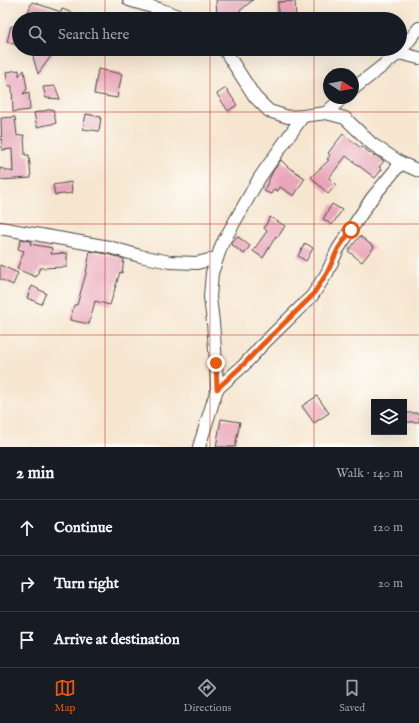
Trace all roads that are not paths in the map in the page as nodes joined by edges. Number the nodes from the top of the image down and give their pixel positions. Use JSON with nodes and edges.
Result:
{"nodes":[{"id":1,"x":129,"y":0,"type":"edge"},
{"id":2,"x":167,"y":12,"type":"edge"},
{"id":3,"x":419,"y":28,"type":"edge"},
{"id":4,"x":407,"y":42,"type":"edge"},
{"id":5,"x":407,"y":54,"type":"edge"},
{"id":6,"x":229,"y":56,"type":"edge"},
{"id":7,"x":394,"y":56,"type":"edge"},
{"id":8,"x":419,"y":58,"type":"edge"},
{"id":9,"x":359,"y":84,"type":"edge"},
{"id":10,"x":336,"y":104,"type":"edge"},
{"id":11,"x":326,"y":113,"type":"junction"},
{"id":12,"x":303,"y":116,"type":"junction"},
{"id":13,"x":401,"y":163,"type":"junction"},
{"id":14,"x":419,"y":171,"type":"edge"},
{"id":15,"x":0,"y":228,"type":"edge"},
{"id":16,"x":217,"y":258,"type":"junction"},
{"id":17,"x":217,"y":389,"type":"junction"},
{"id":18,"x":199,"y":447,"type":"edge"}],
"edges":[{"from":1,"to":2,"type":"street"},
{"from":3,"to":4,"type":"street"},
{"from":5,"to":8,"type":"street"},
{"from":6,"to":12,"type":"street"},
{"from":7,"to":9,"type":"street"},
{"from":10,"to":11,"type":"street"},
{"from":11,"to":12,"type":"street"},
{"from":11,"to":13,"type":"street"},
{"from":12,"to":16,"type":"street"},
{"from":13,"to":14,"type":"street"},
{"from":13,"to":17,"type":"street"},
{"from":15,"to":16,"type":"street"},
{"from":16,"to":17,"type":"street"},
{"from":17,"to":18,"type":"street"}]}
